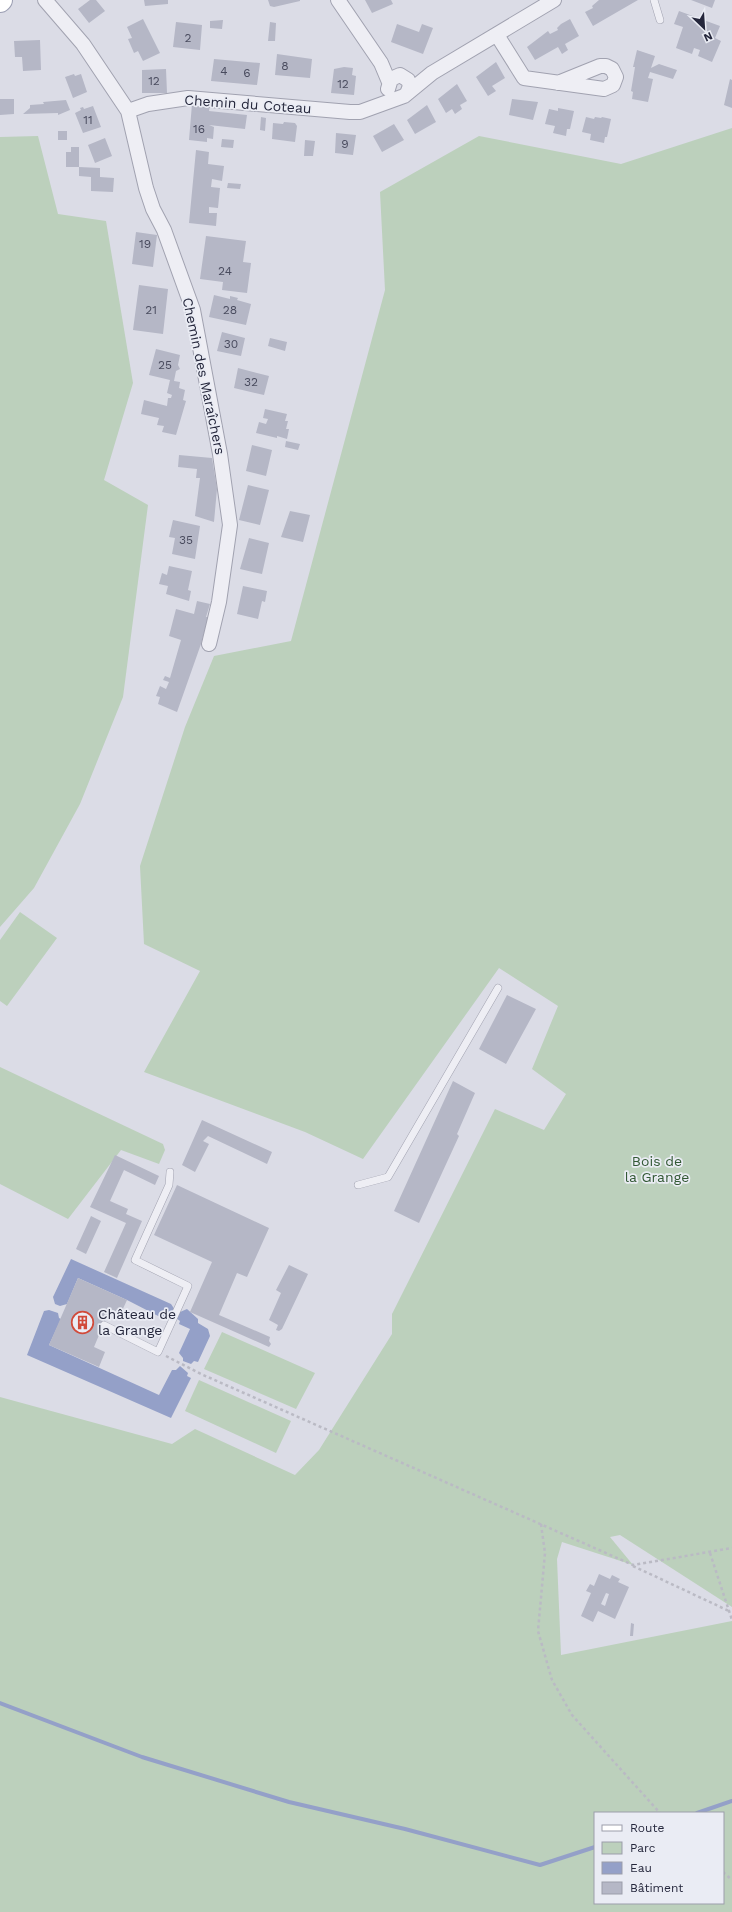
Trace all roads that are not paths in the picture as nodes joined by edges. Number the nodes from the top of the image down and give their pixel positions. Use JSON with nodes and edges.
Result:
{"nodes":[{"id":1,"x":45,"y":0,"type":"edge"},
{"id":2,"x":338,"y":0,"type":"edge"},
{"id":3,"x":554,"y":0,"type":"edge"},
{"id":4,"x":654,"y":0,"type":"edge"},
{"id":5,"x":660,"y":20,"type":"dead end"},
{"id":6,"x":497,"y":34,"type":"junction"},
{"id":7,"x":558,"y":83,"type":"dead end"},
{"id":8,"x":398,"y":85,"type":"junction"},
{"id":9,"x":128,"y":111,"type":"junction"},
{"id":10,"x":209,"y":644,"type":"dead end"},
{"id":11,"x":498,"y":988,"type":"dead end"},
{"id":12,"x":170,"y":1172,"type":"dead end"},
{"id":13,"x":358,"y":1185,"type":"dead end"},
{"id":14,"x":104,"y":1325,"type":"dead end"}],
"edges":[{"from":1,"to":9,"type":"street","name":"Chemin des Maraîchers"},
{"from":2,"to":8,"type":"street"},
{"from":3,"to":6,"type":"street","name":"Chemin du Coteau"},
{"from":4,"to":5,"type":"lane"},
{"from":6,"to":7,"type":"street"},
{"from":6,"to":8,"type":"street","name":"Chemin du Coteau"},
{"from":8,"to":9,"type":"street","name":"Chemin du Coteau"},
{"from":9,"to":10,"type":"street","name":"Chemin des Maraîchers"},
{"from":11,"to":13,"type":"lane"},
{"from":12,"to":14,"type":"lane"}]}
